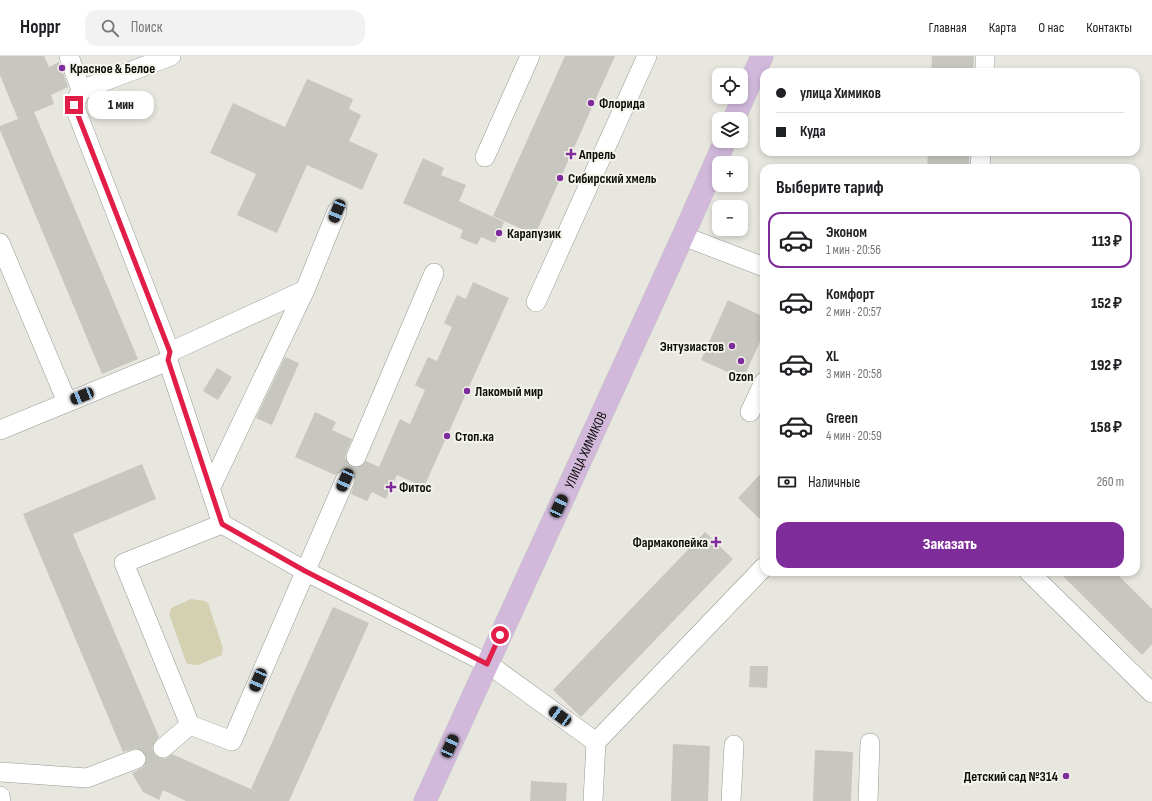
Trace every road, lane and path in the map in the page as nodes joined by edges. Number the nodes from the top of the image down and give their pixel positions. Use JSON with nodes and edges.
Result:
{"nodes":[{"id":1,"x":69,"y":56,"type":"edge"},
{"id":2,"x":170,"y":56,"type":"edge"},
{"id":3,"x":530,"y":56,"type":"edge"},
{"id":4,"x":647,"y":56,"type":"edge"},
{"id":5,"x":762,"y":56,"type":"edge"},
{"id":6,"x":986,"y":56,"type":"edge"},
{"id":7,"x":985,"y":68,"type":"edge"},
{"id":8,"x":81,"y":90,"type":"junction"},
{"id":9,"x":737,"y":112,"type":"edge"},
{"id":10,"x":722,"y":148,"type":"edge"},
{"id":11,"x":485,"y":157,"type":"dead end"},
{"id":12,"x":337,"y":211,"type":"dead end"},
{"id":13,"x":684,"y":236,"type":"junction"},
{"id":14,"x":0,"y":243,"type":"edge"},
{"id":15,"x":760,"y":265,"type":"edge"},
{"id":16,"x":434,"y":273,"type":"dead end"},
{"id":17,"x":304,"y":290,"type":"junction"},
{"id":18,"x":536,"y":302,"type":"dead end"},
{"id":19,"x":169,"y":356,"type":"junction"},
{"id":20,"x":760,"y":391,"type":"edge"},
{"id":21,"x":67,"y":402,"type":"junction"},
{"id":22,"x":750,"y":412,"type":"dead end"},
{"id":23,"x":0,"y":430,"type":"edge"},
{"id":24,"x":356,"y":457,"type":"tunnel mouth"},
{"id":25,"x":345,"y":480,"type":"tunnel mouth"},
{"id":26,"x":210,"y":489,"type":"junction"},
{"id":27,"x":222,"y":524,"type":"junction"},
{"id":28,"x":305,"y":571,"type":"junction"},
{"id":29,"x":760,"y":571,"type":"edge"},
{"id":30,"x":1033,"y":576,"type":"edge"},
{"id":31,"x":487,"y":664,"type":"junction"},
{"id":32,"x":1152,"y":692,"type":"edge"},
{"id":33,"x":190,"y":725,"type":"junction"},
{"id":34,"x":596,"y":742,"type":"junction"},
{"id":35,"x":870,"y":743,"type":"dead end"},
{"id":36,"x":734,"y":745,"type":"dead end"},
{"id":37,"x":163,"y":748,"type":"tunnel mouth"},
{"id":38,"x":136,"y":759,"type":"tunnel mouth"},
{"id":39,"x":0,"y":772,"type":"edge"},
{"id":40,"x":0,"y":796,"type":"edge"},
{"id":41,"x":1,"y":801,"type":"edge"},
{"id":42,"x":425,"y":801,"type":"edge"},
{"id":43,"x":593,"y":801,"type":"edge"},
{"id":44,"x":731,"y":801,"type":"edge"},
{"id":45,"x":868,"y":801,"type":"edge"}],
"edges":[{"from":1,"to":8,"type":"lane"},
{"from":2,"to":8,"type":"lane"},
{"from":3,"to":11,"type":"lane"},
{"from":4,"to":18,"type":"lane"},
{"from":5,"to":9,"type":"main road"},
{"from":6,"to":7,"type":"lane"},
{"from":8,"to":19,"type":"lane"},
{"from":10,"to":13,"type":"main road","name":"УЛИЦА ХИМИКОВ"},
{"from":12,"to":17,"type":"lane"},
{"from":13,"to":15,"type":"lane"},
{"from":13,"to":31,"type":"main road","name":"УЛИЦА ХИМИКОВ"},
{"from":14,"to":21,"type":"lane"},
{"from":16,"to":24,"type":"lane"},
{"from":17,"to":19,"type":"lane"},
{"from":17,"to":26,"type":"lane"},
{"from":19,"to":21,"type":"lane"},
{"from":19,"to":26,"type":"lane"},
{"from":20,"to":22,"type":"lane"},
{"from":21,"to":23,"type":"lane"},
{"from":25,"to":28,"type":"lane"},
{"from":26,"to":27,"type":"lane"},
{"from":27,"to":28,"type":"lane"},
{"from":27,"to":33,"type":"lane"},
{"from":28,"to":31,"type":"lane"},
{"from":28,"to":33,"type":"lane"},
{"from":29,"to":34,"type":"lane"},
{"from":30,"to":32,"type":"lane"},
{"from":31,"to":34,"type":"lane"},
{"from":31,"to":42,"type":"main road","name":"УЛИЦА ХИМИКОВ"},
{"from":33,"to":37,"type":"lane"},
{"from":34,"to":43,"type":"lane"},
{"from":35,"to":45,"type":"lane"},
{"from":36,"to":44,"type":"lane"},
{"from":38,"to":39,"type":"lane"},
{"from":40,"to":41,"type":"lane"}]}
